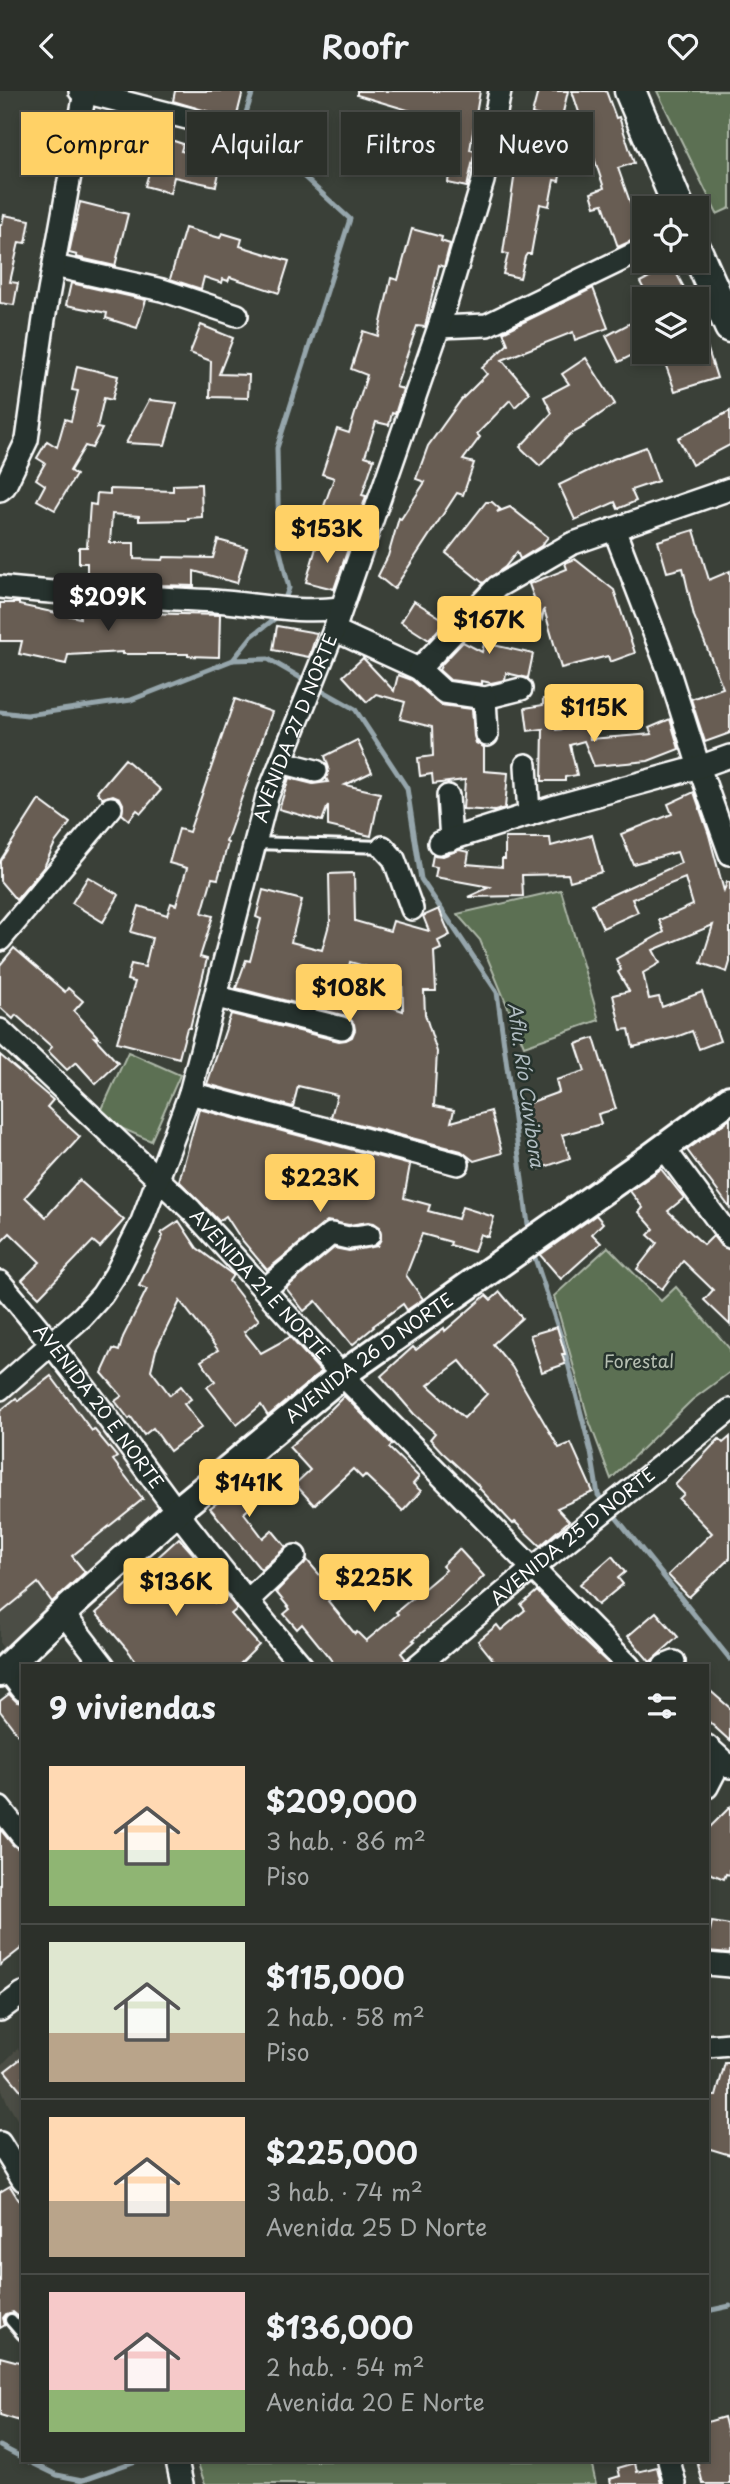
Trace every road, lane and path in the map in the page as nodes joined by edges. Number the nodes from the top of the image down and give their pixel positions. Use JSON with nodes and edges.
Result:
{"nodes":[{"id":1,"x":500,"y":91,"type":"edge"},
{"id":2,"x":630,"y":91,"type":"edge"},
{"id":3,"x":83,"y":92,"type":"edge"},
{"id":4,"x":187,"y":118,"type":"edge"},
{"id":5,"x":674,"y":196,"type":"edge"},
{"id":6,"x":632,"y":255,"type":"edge"},
{"id":7,"x":54,"y":266,"type":"junction"},
{"id":8,"x":706,"y":273,"type":"edge"},
{"id":9,"x":237,"y":315,"type":"dead end"},
{"id":10,"x":439,"y":327,"type":"junction"},
{"id":11,"x":730,"y":327,"type":"edge"},
{"id":12,"x":730,"y":489,"type":"edge"},
{"id":13,"x":0,"y":490,"type":"edge"},
{"id":14,"x":614,"y":529,"type":"junction"},
{"id":15,"x":0,"y":587,"type":"edge"},
{"id":16,"x":341,"y":608,"type":"junction"},
{"id":17,"x":334,"y":630,"type":"junction"},
{"id":18,"x":419,"y":669,"type":"junction"},
{"id":19,"x":521,"y":689,"type":"dead end"},
{"id":20,"x":485,"y":698,"type":"junction"},
{"id":21,"x":487,"y":735,"type":"dead end"},
{"id":22,"x":730,"y":756,"type":"edge"},
{"id":23,"x":281,"y":762,"type":"junction"},
{"id":24,"x":526,"y":765,"type":"dead end"},
{"id":25,"x":699,"y":767,"type":"junction"},
{"id":26,"x":316,"y":771,"type":"dead end"},
{"id":27,"x":448,"y":796,"type":"dead end"},
{"id":28,"x":111,"y":808,"type":"dead end"},
{"id":29,"x":529,"y":815,"type":"junction"},
{"id":30,"x":254,"y":843,"type":"junction"},
{"id":31,"x":383,"y":847,"type":"joint"},
{"id":32,"x":730,"y":854,"type":"edge"},
{"id":33,"x":412,"y":909,"type":"dead end"},
{"id":34,"x":0,"y":940,"type":"edge"},
{"id":35,"x":217,"y":997,"type":"junction"},
{"id":36,"x":342,"y":1028,"type":"dead end"},
{"id":37,"x":0,"y":1030,"type":"edge"},
{"id":38,"x":190,"y":1093,"type":"junction"},
{"id":39,"x":730,"y":1099,"type":"edge"},
{"id":40,"x":664,"y":1148,"type":"junction"},
{"id":41,"x":458,"y":1164,"type":"dead end"},
{"id":42,"x":159,"y":1176,"type":"junction"},
{"id":43,"x":369,"y":1235,"type":"dead end"},
{"id":44,"x":730,"y":1237,"type":"edge"},
{"id":45,"x":0,"y":1282,"type":"edge"},
{"id":46,"x":265,"y":1289,"type":"junction"},
{"id":47,"x":51,"y":1342,"type":"junction"},
{"id":48,"x":342,"y":1375,"type":"junction"},
{"id":49,"x":0,"y":1389,"type":"edge"},
{"id":50,"x":730,"y":1410,"type":"edge"},
{"id":51,"x":177,"y":1511,"type":"junction"},
{"id":52,"x":295,"y":1556,"type":"dead end"},
{"id":53,"x":531,"y":1569,"type":"junction"},
{"id":54,"x":247,"y":1601,"type":"junction"},
{"id":55,"x":63,"y":1613,"type":"junction"},
{"id":56,"x":102,"y":1664,"type":"edge"},
{"id":57,"x":300,"y":1664,"type":"edge"},
{"id":58,"x":419,"y":1664,"type":"edge"},
{"id":59,"x":627,"y":1664,"type":"edge"},
{"id":60,"x":3,"y":1671,"type":"edge"},
{"id":61,"x":21,"y":1688,"type":"edge"},
{"id":62,"x":719,"y":1758,"type":"edge"},
{"id":63,"x":709,"y":1782,"type":"edge"},
{"id":64,"x":0,"y":1808,"type":"edge"},
{"id":65,"x":21,"y":1834,"type":"edge"},
{"id":66,"x":709,"y":1965,"type":"edge"},
{"id":67,"x":730,"y":1966,"type":"edge"},
{"id":68,"x":21,"y":1994,"type":"edge"},
{"id":69,"x":0,"y":2010,"type":"edge"},
{"id":70,"x":730,"y":2044,"type":"edge"},
{"id":71,"x":709,"y":2046,"type":"edge"},
{"id":72,"x":0,"y":2143,"type":"edge"},
{"id":73,"x":21,"y":2177,"type":"edge"},
{"id":74,"x":11,"y":2320,"type":"dead end"},
{"id":75,"x":21,"y":2332,"type":"edge"},
{"id":76,"x":669,"y":2462,"type":"edge"},
{"id":77,"x":675,"y":2484,"type":"edge"}],
"edges":[{"from":1,"to":10,"type":"street","name":"AVENIDA 27 D NORTE"},
{"from":2,"to":5,"type":"main road"},
{"from":3,"to":4,"type":"street"},
{"from":3,"to":7,"type":"street"},
{"from":6,"to":10,"type":"street"},
{"from":7,"to":9,"type":"street"},
{"from":7,"to":13,"type":"street"},
{"from":8,"to":11,"type":"main road"},
{"from":10,"to":16,"type":"street","name":"AVENIDA 27 D NORTE"},
{"from":12,"to":14,"type":"street"},
{"from":14,"to":18,"type":"street"},
{"from":14,"to":25,"type":"street"},
{"from":15,"to":16,"type":"street"},
{"from":16,"to":17,"type":"street","name":"AVENIDA 27 D NORTE"},
{"from":17,"to":18,"type":"street"},
{"from":17,"to":23,"type":"street","name":"AVENIDA 27 D NORTE"},
{"from":18,"to":20,"type":"street"},
{"from":19,"to":20,"type":"street"},
{"from":20,"to":21,"type":"street"},
{"from":22,"to":25,"type":"street"},
{"from":23,"to":26,"type":"street"},
{"from":23,"to":30,"type":"street","name":"AVENIDA 27 D NORTE"},
{"from":24,"to":29,"type":"street"},
{"from":25,"to":29,"type":"street"},
{"from":25,"to":32,"type":"street"},
{"from":27,"to":29,"type":"street"},
{"from":28,"to":34,"type":"street"},
{"from":30,"to":31,"type":"lane"},
{"from":30,"to":35,"type":"street","name":"AVENIDA 27 D NORTE"},
{"from":31,"to":33,"type":"street"},
{"from":35,"to":36,"type":"street"},
{"from":35,"to":38,"type":"street","name":"AVENIDA 27 D NORTE"},
{"from":37,"to":42,"type":"street","name":"AVENIDA 21 E NORTE"},
{"from":38,"to":41,"type":"street"},
{"from":38,"to":42,"type":"street","name":"AVENIDA 27 D NORTE"},
{"from":39,"to":40,"type":"street","name":"AVENIDA 26 D NORTE"},
{"from":40,"to":44,"type":"street"},
{"from":40,"to":48,"type":"street","name":"AVENIDA 26 D NORTE"},
{"from":42,"to":46,"type":"street","name":"AVENIDA 21 E NORTE"},
{"from":42,"to":47,"type":"street","name":"AVENIDA 27 D NORTE"},
{"from":43,"to":46,"type":"street"},
{"from":45,"to":47,"type":"street","name":"AVENIDA 20 E NORTE"},
{"from":46,"to":48,"type":"street","name":"AVENIDA 21 E NORTE"},
{"from":47,"to":49,"type":"street","name":"AVENIDA 27 D NORTE"},
{"from":47,"to":51,"type":"street","name":"AVENIDA 20 E NORTE"},
{"from":48,"to":51,"type":"street","name":"AVENIDA 26 D NORTE"},
{"from":48,"to":53,"type":"street","name":"AVENIDA 21 E NORTE"},
{"from":50,"to":53,"type":"street","name":"AVENIDA 25 D NORTE"},
{"from":51,"to":54,"type":"street","name":"AVENIDA 20 E NORTE"},
{"from":51,"to":55,"type":"street","name":"AVENIDA 26 D NORTE"},
{"from":52,"to":54,"type":"street"},
{"from":53,"to":58,"type":"street","name":"AVENIDA 25 D NORTE"},
{"from":53,"to":59,"type":"street","name":"AVENIDA 21 E NORTE"},
{"from":54,"to":57,"type":"street","name":"AVENIDA 20 E NORTE"},
{"from":55,"to":56,"type":"street"},
{"from":55,"to":60,"type":"street","name":"AVENIDA 26 D NORTE"},
{"from":60,"to":61,"type":"street"},
{"from":62,"to":63,"type":"street"},
{"from":64,"to":65,"type":"street"},
{"from":66,"to":67,"type":"street"},
{"from":68,"to":69,"type":"street"},
{"from":70,"to":71,"type":"street"},
{"from":72,"to":73,"type":"street"},
{"from":74,"to":75,"type":"lane"},
{"from":76,"to":77,"type":"street"}]}
